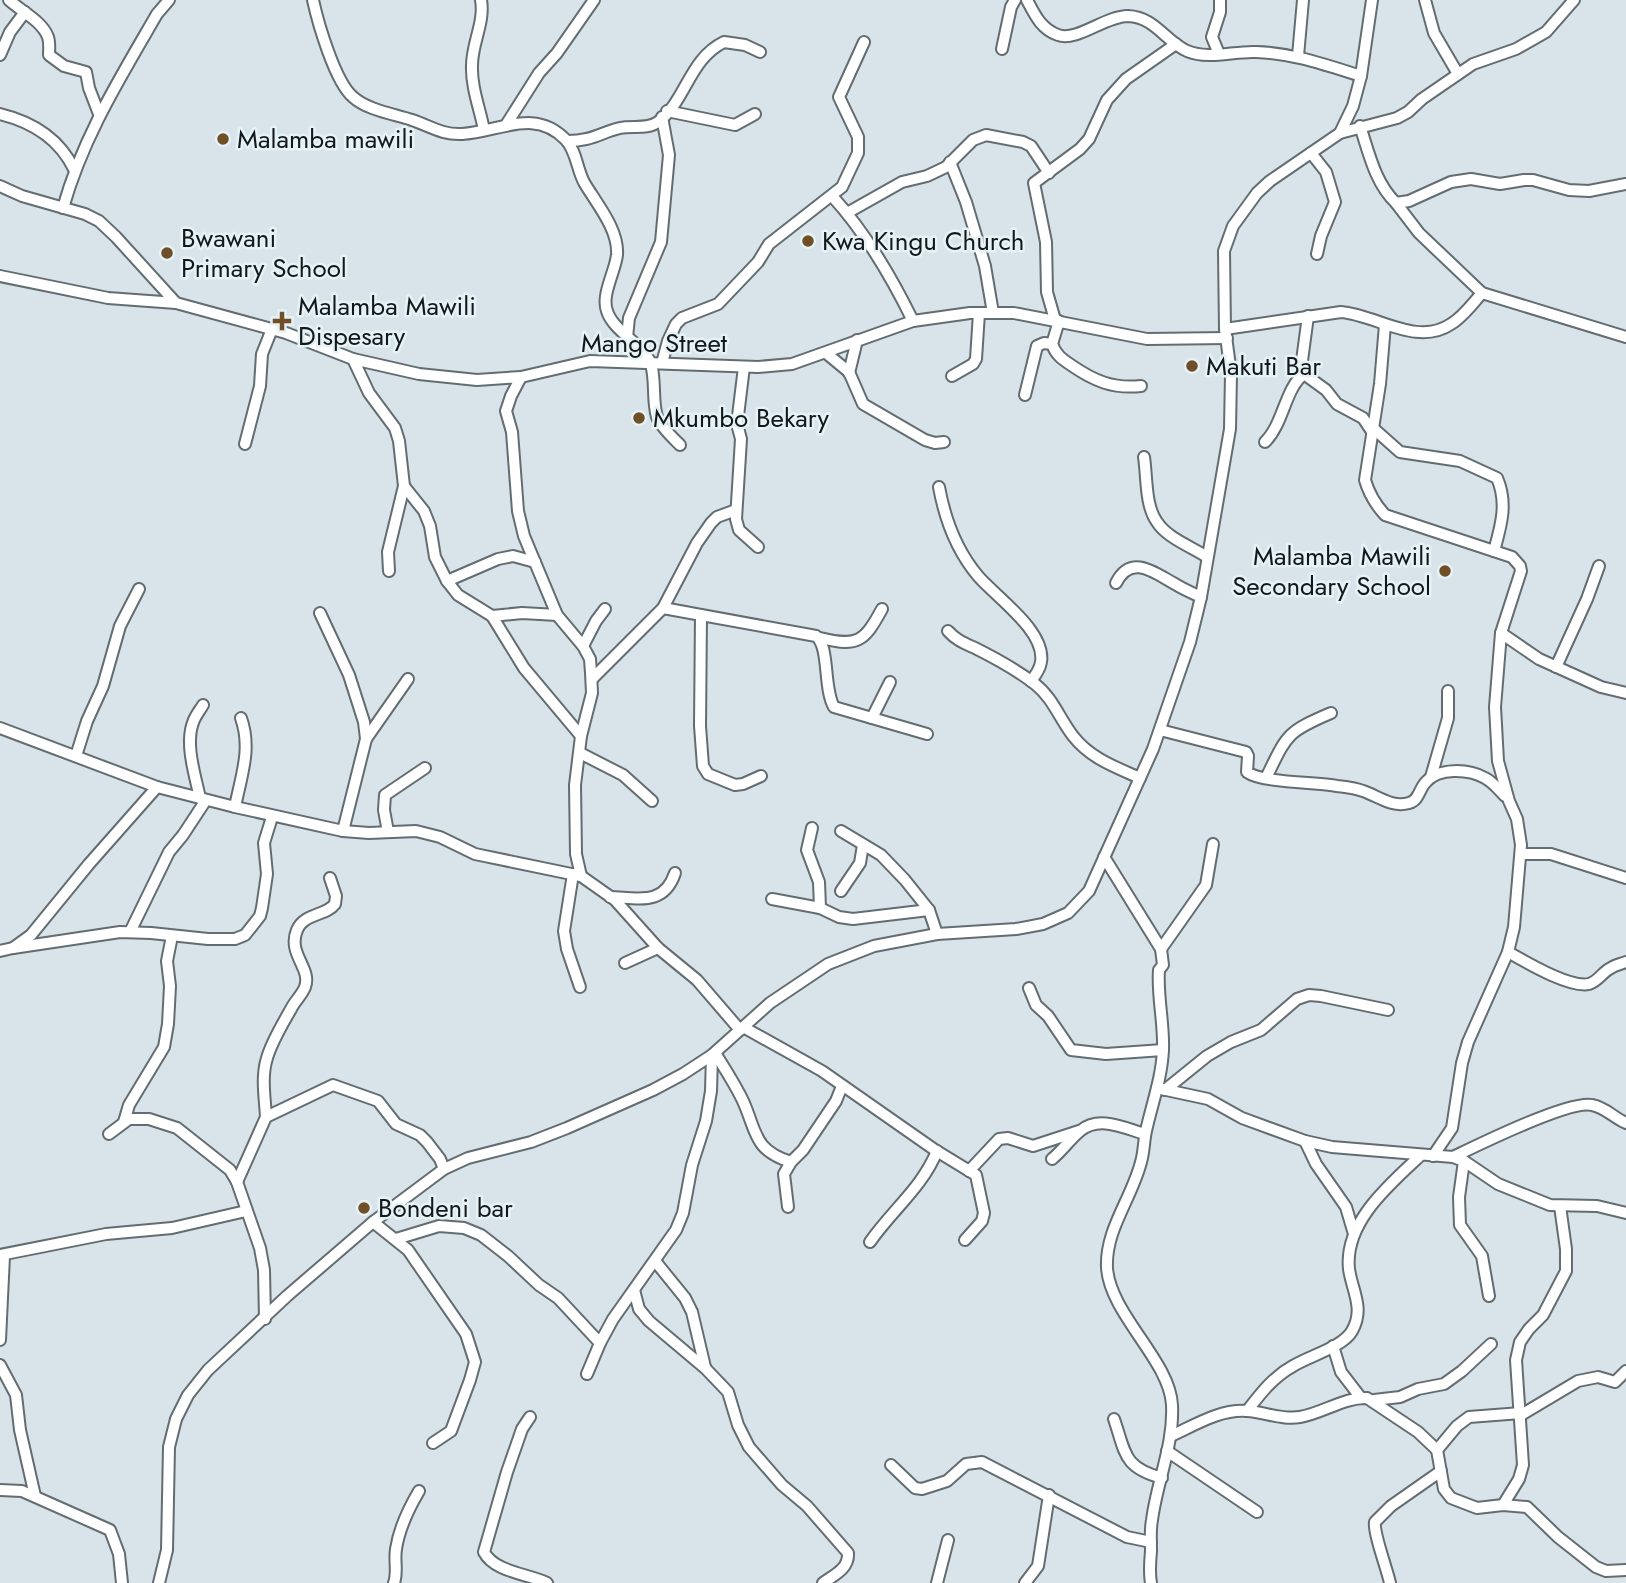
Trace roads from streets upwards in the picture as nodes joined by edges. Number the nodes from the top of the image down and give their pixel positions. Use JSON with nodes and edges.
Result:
{"nodes":[{"id":1,"x":9,"y":0,"type":"edge"},
{"id":2,"x":169,"y":0,"type":"edge"},
{"id":3,"x":313,"y":0,"type":"edge"},
{"id":4,"x":481,"y":0,"type":"edge"},
{"id":5,"x":594,"y":0,"type":"edge"},
{"id":6,"x":1015,"y":0,"type":"edge"},
{"id":7,"x":1027,"y":0,"type":"edge"},
{"id":8,"x":1220,"y":0,"type":"edge"},
{"id":9,"x":1303,"y":0,"type":"edge"},
{"id":10,"x":1372,"y":0,"type":"edge"},
{"id":11,"x":1425,"y":0,"type":"edge"},
{"id":12,"x":1574,"y":0,"type":"edge"},
{"id":13,"x":25,"y":12,"type":"junction"},
{"id":14,"x":864,"y":42,"type":"dead end"},
{"id":15,"x":1177,"y":44,"type":"junction"},
{"id":16,"x":1002,"y":49,"type":"dead end"},
{"id":17,"x":760,"y":52,"type":"dead end"},
{"id":18,"x":1219,"y":54,"type":"junction"},
{"id":19,"x":0,"y":55,"type":"edge"},
{"id":20,"x":1298,"y":56,"type":"junction"},
{"id":21,"x":1458,"y":74,"type":"junction"},
{"id":22,"x":1360,"y":76,"type":"junction"},
{"id":23,"x":0,"y":114,"type":"edge"},
{"id":24,"x":99,"y":114,"type":"junction"},
{"id":25,"x":664,"y":114,"type":"junction"},
{"id":26,"x":755,"y":114,"type":"dead end"},
{"id":27,"x":506,"y":125,"type":"junction"},
{"id":28,"x":1360,"y":126,"type":"junction"},
{"id":29,"x":484,"y":130,"type":"junction"},
{"id":30,"x":1340,"y":133,"type":"junction"},
{"id":31,"x":567,"y":141,"type":"junction"},
{"id":32,"x":1311,"y":153,"type":"junction"},
{"id":33,"x":950,"y":162,"type":"junction"},
{"id":34,"x":74,"y":169,"type":"junction"},
{"id":35,"x":1049,"y":173,"type":"junction"},
{"id":36,"x":1626,"y":184,"type":"edge"},
{"id":37,"x":0,"y":186,"type":"edge"},
{"id":38,"x":832,"y":196,"type":"junction"},
{"id":39,"x":1396,"y":203,"type":"junction"},
{"id":40,"x":62,"y":208,"type":"junction"},
{"id":41,"x":848,"y":213,"type":"junction"},
{"id":42,"x":1317,"y":254,"type":"dead end"},
{"id":43,"x":0,"y":276,"type":"edge"},
{"id":44,"x":1482,"y":293,"type":"junction"},
{"id":45,"x":176,"y":303,"type":"junction"},
{"id":46,"x":979,"y":313,"type":"junction"},
{"id":47,"x":993,"y":313,"type":"junction"},
{"id":48,"x":1308,"y":316,"type":"junction"},
{"id":49,"x":913,"y":321,"type":"junction"},
{"id":50,"x":1057,"y":321,"type":"junction"},
{"id":51,"x":1385,"y":325,"type":"junction"},
{"id":52,"x":272,"y":329,"type":"junction"},
{"id":53,"x":1226,"y":334,"type":"junction"},
{"id":54,"x":627,"y":337,"type":"junction"},
{"id":55,"x":1626,"y":337,"type":"edge"},
{"id":56,"x":857,"y":340,"type":"junction"},
{"id":57,"x":1052,"y":344,"type":"junction"},
{"id":58,"x":826,"y":353,"type":"junction"},
{"id":59,"x":353,"y":359,"type":"junction"},
{"id":60,"x":656,"y":363,"type":"junction"},
{"id":61,"x":744,"y":366,"type":"junction"},
{"id":62,"x":849,"y":373,"type":"junction"},
{"id":63,"x":1304,"y":374,"type":"junction"},
{"id":64,"x":952,"y":376,"type":"dead end"},
{"id":65,"x":521,"y":377,"type":"junction"},
{"id":66,"x":1141,"y":386,"type":"dead end"},
{"id":67,"x":1025,"y":395,"type":"dead end"},
{"id":68,"x":1373,"y":430,"type":"junction"},
{"id":69,"x":944,"y":442,"type":"dead end"},
{"id":70,"x":1265,"y":442,"type":"dead end"},
{"id":71,"x":245,"y":444,"type":"dead end"},
{"id":72,"x":680,"y":445,"type":"dead end"},
{"id":73,"x":1144,"y":457,"type":"dead end"},
{"id":74,"x":404,"y":486,"type":"junction"},
{"id":75,"x":939,"y":487,"type":"dead end"},
{"id":76,"x":736,"y":510,"type":"junction"},
{"id":77,"x":758,"y":547,"type":"dead end"},
{"id":78,"x":1494,"y":551,"type":"junction"},
{"id":79,"x":1207,"y":557,"type":"junction"},
{"id":80,"x":535,"y":562,"type":"junction"},
{"id":81,"x":1599,"y":566,"type":"dead end"},
{"id":82,"x":389,"y":571,"type":"dead end"},
{"id":83,"x":447,"y":581,"type":"junction"},
{"id":84,"x":1116,"y":583,"type":"dead end"},
{"id":85,"x":139,"y":589,"type":"dead end"},
{"id":86,"x":1201,"y":597,"type":"junction"},
{"id":87,"x":663,"y":608,"type":"junction"},
{"id":88,"x":604,"y":609,"type":"dead end"},
{"id":89,"x":882,"y":609,"type":"dead end"},
{"id":90,"x":320,"y":613,"type":"dead end"},
{"id":91,"x":557,"y":615,"type":"junction"},
{"id":92,"x":701,"y":615,"type":"junction"},
{"id":93,"x":492,"y":616,"type":"junction"},
{"id":94,"x":948,"y":631,"type":"dead end"},
{"id":95,"x":1501,"y":633,"type":"junction"},
{"id":96,"x":820,"y":638,"type":"junction"},
{"id":97,"x":583,"y":646,"type":"junction"},
{"id":98,"x":1556,"y":667,"type":"junction"},
{"id":99,"x":408,"y":679,"type":"dead end"},
{"id":100,"x":592,"y":679,"type":"junction"},
{"id":101,"x":1031,"y":681,"type":"junction"},
{"id":102,"x":890,"y":682,"type":"dead end"},
{"id":103,"x":1448,"y":691,"type":"dead end"},
{"id":104,"x":1626,"y":693,"type":"edge"},
{"id":105,"x":203,"y":705,"type":"dead end"},
{"id":106,"x":1331,"y":713,"type":"dead end"},
{"id":107,"x":241,"y":718,"type":"dead end"},
{"id":108,"x":872,"y":718,"type":"junction"},
{"id":109,"x":0,"y":728,"type":"edge"},
{"id":110,"x":1160,"y":730,"type":"junction"},
{"id":111,"x":928,"y":734,"type":"dead end"},
{"id":112,"x":581,"y":736,"type":"junction"},
{"id":113,"x":366,"y":739,"type":"junction"},
{"id":114,"x":580,"y":753,"type":"junction"},
{"id":115,"x":76,"y":756,"type":"junction"},
{"id":116,"x":425,"y":768,"type":"dead end"},
{"id":117,"x":761,"y":776,"type":"dead end"},
{"id":118,"x":1432,"y":777,"type":"junction"},
{"id":119,"x":1140,"y":778,"type":"junction"},
{"id":120,"x":1266,"y":778,"type":"junction"},
{"id":121,"x":157,"y":787,"type":"junction"},
{"id":122,"x":203,"y":799,"type":"junction"},
{"id":123,"x":652,"y":801,"type":"dead end"},
{"id":124,"x":1509,"y":801,"type":"junction"},
{"id":125,"x":235,"y":807,"type":"junction"},
{"id":126,"x":272,"y":817,"type":"junction"},
{"id":127,"x":812,"y":828,"type":"dead end"},
{"id":128,"x":343,"y":831,"type":"junction"},
{"id":129,"x":841,"y":831,"type":"dead end"},
{"id":130,"x":388,"y":832,"type":"junction"},
{"id":131,"x":1213,"y":844,"type":"dead end"},
{"id":132,"x":863,"y":845,"type":"junction"},
{"id":133,"x":1521,"y":855,"type":"junction"},
{"id":134,"x":1104,"y":857,"type":"junction"},
{"id":135,"x":675,"y":873,"type":"dead end"},
{"id":136,"x":577,"y":875,"type":"junction"},
{"id":137,"x":330,"y":878,"type":"dead end"},
{"id":138,"x":1626,"y":878,"type":"edge"},
{"id":139,"x":841,"y":891,"type":"dead end"},
{"id":140,"x":610,"y":897,"type":"junction"},
{"id":141,"x":772,"y":898,"type":"dead end"},
{"id":142,"x":820,"y":908,"type":"junction"},
{"id":143,"x":929,"y":910,"type":"junction"},
{"id":144,"x":130,"y":932,"type":"junction"},
{"id":145,"x":937,"y":934,"type":"junction"},
{"id":146,"x":172,"y":936,"type":"junction"},
{"id":147,"x":13,"y":948,"type":"junction"},
{"id":148,"x":658,"y":948,"type":"junction"},
{"id":149,"x":1161,"y":949,"type":"junction"},
{"id":150,"x":0,"y":951,"type":"edge"},
{"id":151,"x":1508,"y":953,"type":"junction"},
{"id":152,"x":1626,"y":962,"type":"edge"},
{"id":153,"x":625,"y":963,"type":"dead end"},
{"id":154,"x":580,"y":987,"type":"dead end"},
{"id":155,"x":1029,"y":988,"type":"dead end"},
{"id":156,"x":1388,"y":1010,"type":"dead end"},
{"id":157,"x":741,"y":1029,"type":"junction"},
{"id":158,"x":1163,"y":1050,"type":"junction"},
{"id":159,"x":713,"y":1054,"type":"junction"},
{"id":160,"x":842,"y":1086,"type":"junction"},
{"id":161,"x":1161,"y":1089,"type":"junction"},
{"id":162,"x":266,"y":1117,"type":"junction"},
{"id":163,"x":124,"y":1122,"type":"junction"},
{"id":164,"x":1626,"y":1122,"type":"edge"},
{"id":165,"x":1079,"y":1131,"type":"junction"},
{"id":166,"x":109,"y":1134,"type":"dead end"},
{"id":167,"x":1145,"y":1134,"type":"junction"},
{"id":168,"x":1305,"y":1141,"type":"junction"},
{"id":169,"x":937,"y":1151,"type":"junction"},
{"id":170,"x":1427,"y":1155,"type":"junction"},
{"id":171,"x":1052,"y":1159,"type":"dead end"},
{"id":172,"x":1458,"y":1159,"type":"junction"},
{"id":173,"x":791,"y":1162,"type":"junction"},
{"id":174,"x":444,"y":1169,"type":"junction"},
{"id":175,"x":969,"y":1171,"type":"junction"},
{"id":176,"x":237,"y":1182,"type":"junction"},
{"id":177,"x":1560,"y":1206,"type":"junction"},
{"id":178,"x":788,"y":1207,"type":"dead end"},
{"id":179,"x":246,"y":1211,"type":"junction"},
{"id":180,"x":1626,"y":1213,"type":"edge"},
{"id":181,"x":373,"y":1222,"type":"junction"},
{"id":182,"x":1354,"y":1234,"type":"junction"},
{"id":183,"x":396,"y":1239,"type":"junction"},
{"id":184,"x":965,"y":1240,"type":"dead end"},
{"id":185,"x":870,"y":1242,"type":"dead end"},
{"id":186,"x":2,"y":1256,"type":"edge"},
{"id":187,"x":655,"y":1261,"type":"junction"},
{"id":188,"x":634,"y":1290,"type":"junction"},
{"id":189,"x":1489,"y":1296,"type":"dead end"},
{"id":190,"x":265,"y":1319,"type":"junction"},
{"id":191,"x":0,"y":1340,"type":"edge"},
{"id":192,"x":600,"y":1343,"type":"junction"},
{"id":193,"x":1491,"y":1344,"type":"dead end"},
{"id":194,"x":1333,"y":1346,"type":"junction"},
{"id":195,"x":0,"y":1365,"type":"edge"},
{"id":196,"x":706,"y":1369,"type":"junction"},
{"id":197,"x":1626,"y":1371,"type":"edge"},
{"id":198,"x":587,"y":1374,"type":"dead end"},
{"id":199,"x":1361,"y":1398,"type":"junction"},
{"id":200,"x":1374,"y":1400,"type":"junction"},
{"id":201,"x":1247,"y":1411,"type":"junction"},
{"id":202,"x":1521,"y":1414,"type":"junction"},
{"id":203,"x":530,"y":1417,"type":"dead end"},
{"id":204,"x":1114,"y":1419,"type":"dead end"},
{"id":205,"x":1171,"y":1436,"type":"junction"},
{"id":206,"x":433,"y":1443,"type":"dead end"},
{"id":207,"x":1437,"y":1450,"type":"junction"},
{"id":208,"x":1167,"y":1451,"type":"junction"},
{"id":209,"x":891,"y":1465,"type":"dead end"},
{"id":210,"x":1441,"y":1471,"type":"junction"},
{"id":211,"x":1162,"y":1478,"type":"junction"},
{"id":212,"x":0,"y":1490,"type":"edge"},
{"id":213,"x":419,"y":1491,"type":"dead end"},
{"id":214,"x":1049,"y":1495,"type":"junction"},
{"id":215,"x":35,"y":1496,"type":"junction"},
{"id":216,"x":1503,"y":1505,"type":"junction"},
{"id":217,"x":1257,"y":1512,"type":"dead end"},
{"id":218,"x":948,"y":1540,"type":"dead end"},
{"id":219,"x":1151,"y":1542,"type":"junction"},
{"id":220,"x":1626,"y":1570,"type":"edge"},
{"id":221,"x":122,"y":1583,"type":"edge"},
{"id":222,"x":159,"y":1583,"type":"edge"},
{"id":223,"x":394,"y":1583,"type":"edge"},
{"id":224,"x":547,"y":1583,"type":"edge"},
{"id":225,"x":823,"y":1583,"type":"edge"},
{"id":226,"x":937,"y":1583,"type":"edge"},
{"id":227,"x":1025,"y":1583,"type":"edge"},
{"id":228,"x":1151,"y":1583,"type":"edge"},
{"id":229,"x":1390,"y":1583,"type":"edge"}],
"edges":[{"from":1,"to":13,"type":"street"},
{"from":2,"to":24,"type":"street"},
{"from":3,"to":29,"type":"street"},
{"from":4,"to":29,"type":"street"},
{"from":5,"to":27,"type":"street"},
{"from":6,"to":16,"type":"street"},
{"from":7,"to":15,"type":"street"},
{"from":8,"to":18,"type":"street"},
{"from":9,"to":20,"type":"street"},
{"from":10,"to":22,"type":"street"},
{"from":11,"to":21,"type":"street"},
{"from":12,"to":21,"type":"street"},
{"from":13,"to":19,"type":"street"},
{"from":13,"to":24,"type":"street"},
{"from":14,"to":38,"type":"street"},
{"from":15,"to":18,"type":"street"},
{"from":15,"to":35,"type":"street"},
{"from":17,"to":25,"type":"street"},
{"from":18,"to":20,"type":"street"},
{"from":20,"to":22,"type":"street"},
{"from":21,"to":28,"type":"street"},
{"from":22,"to":30,"type":"street"},
{"from":23,"to":34,"type":"street"},
{"from":24,"to":34,"type":"street"},
{"from":25,"to":26,"type":"street"},
{"from":25,"to":31,"type":"street"},
{"from":25,"to":54,"type":"street"},
{"from":27,"to":29,"type":"street"},
{"from":27,"to":31,"type":"street"},
{"from":28,"to":30,"type":"street"},
{"from":28,"to":39,"type":"street"},
{"from":30,"to":32,"type":"street"},
{"from":31,"to":54,"type":"street"},
{"from":32,"to":42,"type":"street"},
{"from":32,"to":53,"type":"street"},
{"from":33,"to":35,"type":"street"},
{"from":33,"to":41,"type":"street"},
{"from":33,"to":47,"type":"street"},
{"from":34,"to":40,"type":"street"},
{"from":35,"to":50,"type":"street"},
{"from":36,"to":39,"type":"street"},
{"from":37,"to":40,"type":"street"},
{"from":38,"to":41,"type":"street"},
{"from":38,"to":60,"type":"street"},
{"from":39,"to":44,"type":"street"},
{"from":40,"to":45,"type":"street"},
{"from":41,"to":49,"type":"street"},
{"from":43,"to":45,"type":"street","name":"Mango Street"},
{"from":44,"to":51,"type":"street","name":"Mango Street"},
{"from":44,"to":55,"type":"street"},
{"from":45,"to":52,"type":"street","name":"Mango Street"},
{"from":46,"to":47,"type":"street","name":"Mango Street"},
{"from":46,"to":49,"type":"street","name":"Mango Street"},
{"from":46,"to":64,"type":"street"},
{"from":47,"to":50,"type":"street","name":"Mango Street"},
{"from":48,"to":51,"type":"street","name":"Mango Street"},
{"from":48,"to":53,"type":"street","name":"Mango Street"},
{"from":48,"to":63,"type":"street"},
{"from":49,"to":56,"type":"street","name":"Mango Street"},
{"from":50,"to":53,"type":"street","name":"Mango Street"},
{"from":50,"to":57,"type":"street"},
{"from":51,"to":68,"type":"street"},
{"from":52,"to":59,"type":"street","name":"Mango Street"},
{"from":52,"to":71,"type":"street"},
{"from":53,"to":79,"type":"street"},
{"from":54,"to":60,"type":"street"},
{"from":56,"to":58,"type":"street","name":"Mango Street"},
{"from":56,"to":62,"type":"street"},
{"from":57,"to":66,"type":"street"},
{"from":57,"to":67,"type":"street"},
{"from":58,"to":61,"type":"street","name":"Mango Street"},
{"from":58,"to":62,"type":"street"},
{"from":59,"to":65,"type":"street","name":"Mango Street"},
{"from":59,"to":74,"type":"street"},
{"from":60,"to":61,"type":"street","name":"Mango Street"},
{"from":60,"to":65,"type":"street","name":"Mango Street"},
{"from":60,"to":72,"type":"street"},
{"from":61,"to":76,"type":"street"},
{"from":62,"to":69,"type":"street"},
{"from":63,"to":68,"type":"street"},
{"from":63,"to":70,"type":"street"},
{"from":65,"to":80,"type":"street"},
{"from":68,"to":78,"type":"street"},
{"from":68,"to":78,"type":"street"},
{"from":73,"to":79,"type":"street"},
{"from":74,"to":82,"type":"street"},
{"from":74,"to":83,"type":"street"},
{"from":75,"to":101,"type":"street"},
{"from":76,"to":77,"type":"street"},
{"from":76,"to":87,"type":"street"},
{"from":78,"to":95,"type":"street"},
{"from":79,"to":86,"type":"street"},
{"from":80,"to":83,"type":"street"},
{"from":80,"to":91,"type":"street"},
{"from":81,"to":98,"type":"street"},
{"from":83,"to":93,"type":"street"},
{"from":84,"to":86,"type":"street"},
{"from":85,"to":115,"type":"street"},
{"from":86,"to":110,"type":"street"},
{"from":87,"to":92,"type":"street"},
{"from":87,"to":100,"type":"street"},
{"from":88,"to":97,"type":"street"},
{"from":89,"to":96,"type":"street"},
{"from":90,"to":113,"type":"street"},
{"from":91,"to":93,"type":"street"},
{"from":91,"to":97,"type":"street"},
{"from":92,"to":96,"type":"street"},
{"from":92,"to":117,"type":"street"},
{"from":93,"to":112,"type":"street"},
{"from":94,"to":101,"type":"street"},
{"from":95,"to":98,"type":"street"},
{"from":95,"to":124,"type":"street"},
{"from":96,"to":108,"type":"street"},
{"from":97,"to":100,"type":"street"},
{"from":98,"to":104,"type":"street"},
{"from":99,"to":113,"type":"street"},
{"from":100,"to":112,"type":"street"},
{"from":101,"to":119,"type":"street"},
{"from":102,"to":108,"type":"street"},
{"from":103,"to":118,"type":"street"},
{"from":105,"to":122,"type":"street"},
{"from":106,"to":120,"type":"street"},
{"from":107,"to":125,"type":"street"},
{"from":108,"to":111,"type":"street"},
{"from":109,"to":115,"type":"street"},
{"from":110,"to":119,"type":"street"},
{"from":110,"to":120,"type":"street"},
{"from":112,"to":114,"type":"street"},
{"from":113,"to":128,"type":"street"},
{"from":114,"to":123,"type":"street"},
{"from":114,"to":136,"type":"street"},
{"from":115,"to":121,"type":"street"},
{"from":116,"to":130,"type":"street"},
{"from":118,"to":120,"type":"street"},
{"from":118,"to":124,"type":"street"},
{"from":119,"to":134,"type":"street"},
{"from":121,"to":122,"type":"street"},
{"from":121,"to":147,"type":"street"},
{"from":122,"to":125,"type":"street"},
{"from":122,"to":144,"type":"street"},
{"from":124,"to":133,"type":"street"},
{"from":125,"to":126,"type":"street"},
{"from":126,"to":128,"type":"street"},
{"from":126,"to":146,"type":"street"},
{"from":127,"to":142,"type":"street"},
{"from":128,"to":130,"type":"street"},
{"from":129,"to":132,"type":"street"},
{"from":130,"to":136,"type":"street"},
{"from":131,"to":149,"type":"street"},
{"from":132,"to":139,"type":"street"},
{"from":132,"to":143,"type":"street"},
{"from":133,"to":138,"type":"street"},
{"from":133,"to":151,"type":"street"},
{"from":134,"to":145,"type":"street"},
{"from":134,"to":149,"type":"street"},
{"from":135,"to":140,"type":"street"},
{"from":136,"to":140,"type":"street"},
{"from":136,"to":154,"type":"street"},
{"from":137,"to":162,"type":"street"},
{"from":140,"to":148,"type":"street"},
{"from":141,"to":142,"type":"street"},
{"from":142,"to":143,"type":"street"},
{"from":143,"to":145,"type":"street"},
{"from":144,"to":146,"type":"street"},
{"from":144,"to":147,"type":"street"},
{"from":145,"to":157,"type":"street"},
{"from":146,"to":163,"type":"street"},
{"from":147,"to":150,"type":"street"},
{"from":148,"to":153,"type":"street"},
{"from":148,"to":157,"type":"street"},
{"from":149,"to":158,"type":"street"},
{"from":151,"to":152,"type":"street"},
{"from":151,"to":170,"type":"street"},
{"from":155,"to":158,"type":"street"},
{"from":156,"to":161,"type":"street"},
{"from":157,"to":159,"type":"street"},
{"from":157,"to":160,"type":"street"},
{"from":158,"to":161,"type":"street"},
{"from":159,"to":173,"type":"street"},
{"from":159,"to":174,"type":"street"},
{"from":159,"to":187,"type":"street"},
{"from":160,"to":169,"type":"street"},
{"from":160,"to":173,"type":"street"},
{"from":161,"to":167,"type":"street"},
{"from":161,"to":168,"type":"street"},
{"from":162,"to":174,"type":"street"},
{"from":162,"to":176,"type":"street"},
{"from":163,"to":166,"type":"street"},
{"from":163,"to":176,"type":"street"},
{"from":164,"to":172,"type":"street"},
{"from":165,"to":167,"type":"street"},
{"from":165,"to":171,"type":"street"},
{"from":165,"to":175,"type":"street"},
{"from":167,"to":205,"type":"street"},
{"from":168,"to":170,"type":"street"},
{"from":168,"to":182,"type":"street"},
{"from":169,"to":175,"type":"street"},
{"from":169,"to":185,"type":"street"},
{"from":170,"to":172,"type":"street"},
{"from":170,"to":182,"type":"street"},
{"from":172,"to":177,"type":"street"},
{"from":172,"to":189,"type":"street"},
{"from":173,"to":178,"type":"street"},
{"from":174,"to":181,"type":"street"},
{"from":175,"to":184,"type":"street"},
{"from":176,"to":179,"type":"street"},
{"from":177,"to":180,"type":"street"},
{"from":177,"to":202,"type":"street"},
{"from":179,"to":186,"type":"street"},
{"from":179,"to":190,"type":"street"},
{"from":181,"to":183,"type":"street"},
{"from":181,"to":190,"type":"street"},
{"from":182,"to":194,"type":"street"},
{"from":183,"to":192,"type":"street"},
{"from":183,"to":206,"type":"street"},
{"from":186,"to":191,"type":"street"},
{"from":187,"to":188,"type":"street"},
{"from":187,"to":196,"type":"street"},
{"from":188,"to":192,"type":"street"},
{"from":188,"to":196,"type":"street"},
{"from":190,"to":222,"type":"street"},
{"from":192,"to":198,"type":"street"},
{"from":193,"to":200,"type":"street"},
{"from":194,"to":199,"type":"street"},
{"from":194,"to":201,"type":"street"},
{"from":195,"to":215,"type":"street"},
{"from":196,"to":225,"type":"street"},
{"from":197,"to":202,"type":"street"},
{"from":199,"to":200,"type":"street"},
{"from":199,"to":201,"type":"street"},
{"from":200,"to":207,"type":"street"},
{"from":201,"to":205,"type":"street"},
{"from":202,"to":207,"type":"street"},
{"from":202,"to":216,"type":"street"},
{"from":203,"to":224,"type":"street"},
{"from":204,"to":211,"type":"street"},
{"from":205,"to":208,"type":"street"},
{"from":207,"to":210,"type":"street"},
{"from":208,"to":211,"type":"street"},
{"from":208,"to":217,"type":"street"},
{"from":209,"to":214,"type":"street"},
{"from":210,"to":216,"type":"street"},
{"from":210,"to":229,"type":"street"},
{"from":211,"to":219,"type":"street"},
{"from":212,"to":215,"type":"street"},
{"from":213,"to":223,"type":"street"},
{"from":214,"to":219,"type":"street"},
{"from":214,"to":227,"type":"street"},
{"from":215,"to":221,"type":"street"},
{"from":216,"to":220,"type":"street"},
{"from":218,"to":226,"type":"street"},
{"from":219,"to":228,"type":"street"}]}
